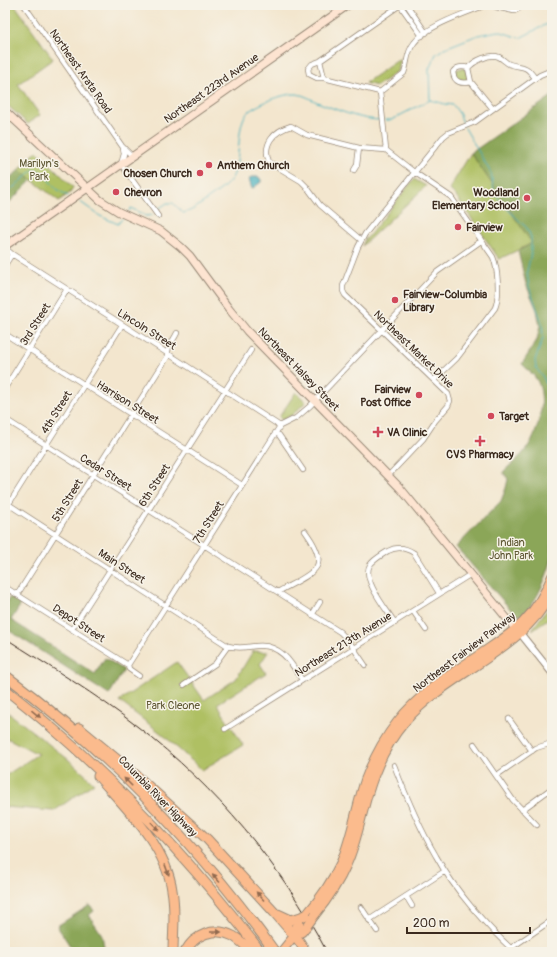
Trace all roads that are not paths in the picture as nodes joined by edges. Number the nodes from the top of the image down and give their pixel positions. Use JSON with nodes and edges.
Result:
{"nodes":[{"id":1,"x":24,"y":5,"type":"edge"},
{"id":2,"x":348,"y":5,"type":"edge"},
{"id":3,"x":400,"y":5,"type":"edge"},
{"id":4,"x":407,"y":5,"type":"edge"},
{"id":5,"x":486,"y":5,"type":"edge"},
{"id":6,"x":494,"y":5,"type":"edge"},
{"id":7,"x":519,"y":5,"type":"edge"},
{"id":8,"x":424,"y":34,"type":"junction"},
{"id":9,"x":320,"y":61,"type":"junction"},
{"id":10,"x":468,"y":68,"type":"junction"},
{"id":11,"x":552,"y":70,"type":"edge"},
{"id":12,"x":324,"y":78,"type":"junction"},
{"id":13,"x":535,"y":78,"type":"junction"},
{"id":14,"x":471,"y":82,"type":"junction"},
{"id":15,"x":380,"y":92,"type":"junction"},
{"id":16,"x":493,"y":109,"type":"junction"},
{"id":17,"x":5,"y":112,"type":"edge"},
{"id":18,"x":122,"y":146,"type":"junction"},
{"id":19,"x":360,"y":148,"type":"junction"},
{"id":20,"x":386,"y":150,"type":"junction"},
{"id":21,"x":132,"y":156,"type":"junction"},
{"id":22,"x":121,"y":164,"type":"junction"},
{"id":23,"x":354,"y":170,"type":"dead end"},
{"id":24,"x":414,"y":172,"type":"junction"},
{"id":25,"x":86,"y":188,"type":"junction"},
{"id":26,"x":158,"y":216,"type":"dead end"},
{"id":27,"x":361,"y":240,"type":"junction"},
{"id":28,"x":481,"y":241,"type":"junction"},
{"id":29,"x":5,"y":247,"type":"edge"},
{"id":30,"x":12,"y":254,"type":"junction"},
{"id":31,"x":5,"y":265,"type":"edge"},
{"id":32,"x":67,"y":289,"type":"junction"},
{"id":33,"x":122,"y":325,"type":"junction"},
{"id":34,"x":382,"y":330,"type":"junction"},
{"id":35,"x":177,"y":333,"type":"dead end"},
{"id":36,"x":5,"y":334,"type":"edge"},
{"id":37,"x":29,"y":350,"type":"junction"},
{"id":38,"x":251,"y":350,"type":"dead end"},
{"id":39,"x":167,"y":353,"type":"junction"},
{"id":40,"x":434,"y":380,"type":"junction"},
{"id":41,"x":84,"y":385,"type":"junction"},
{"id":42,"x":5,"y":388,"type":"edge"},
{"id":43,"x":224,"y":390,"type":"junction"},
{"id":44,"x":315,"y":400,"type":"junction"},
{"id":45,"x":131,"y":415,"type":"junction"},
{"id":46,"x":5,"y":419,"type":"edge"},
{"id":47,"x":280,"y":426,"type":"junction"},
{"id":48,"x":275,"y":433,"type":"junction"},
{"id":49,"x":46,"y":445,"type":"junction"},
{"id":50,"x":186,"y":450,"type":"junction"},
{"id":51,"x":303,"y":470,"type":"dead end"},
{"id":52,"x":93,"y":475,"type":"junction"},
{"id":53,"x":388,"y":476,"type":"junction"},
{"id":54,"x":242,"y":485,"type":"junction"},
{"id":55,"x":7,"y":503,"type":"edge"},
{"id":56,"x":5,"y":510,"type":"edge"},
{"id":57,"x":148,"y":510,"type":"junction"},
{"id":58,"x":305,"y":531,"type":"dead end"},
{"id":59,"x":56,"y":535,"type":"junction"},
{"id":60,"x":204,"y":545,"type":"junction"},
{"id":61,"x":110,"y":569,"type":"junction"},
{"id":62,"x":471,"y":574,"type":"junction"},
{"id":63,"x":552,"y":576,"type":"edge"},
{"id":64,"x":5,"y":587,"type":"edge"},
{"id":65,"x":278,"y":592,"type":"junction"},
{"id":66,"x":552,"y":593,"type":"edge"},
{"id":67,"x":17,"y":594,"type":"junction"},
{"id":68,"x":439,"y":594,"type":"junction"},
{"id":69,"x":320,"y":602,"type":"dead end"},
{"id":70,"x":166,"y":605,"type":"junction"},
{"id":71,"x":413,"y":611,"type":"junction"},
{"id":72,"x":312,"y":614,"type":"junction"},
{"id":73,"x":395,"y":623,"type":"junction"},
{"id":74,"x":72,"y":629,"type":"junction"},
{"id":75,"x":426,"y":630,"type":"dead end"},
{"id":76,"x":518,"y":631,"type":"junction"},
{"id":77,"x":228,"y":646,"type":"junction"},
{"id":78,"x":354,"y":648,"type":"junction"},
{"id":79,"x":128,"y":665,"type":"junction"},
{"id":80,"x":365,"y":665,"type":"dead end"},
{"id":81,"x":552,"y":673,"type":"edge"},
{"id":82,"x":5,"y":675,"type":"edge"},
{"id":83,"x":139,"y":676,"type":"dead end"},
{"id":84,"x":302,"y":680,"type":"junction"},
{"id":85,"x":184,"y":685,"type":"dead end"},
{"id":86,"x":5,"y":689,"type":"edge"},
{"id":87,"x":27,"y":692,"type":"junction"},
{"id":88,"x":509,"y":719,"type":"dead end"},
{"id":89,"x":225,"y":729,"type":"dead end"},
{"id":90,"x":67,"y":740,"type":"junction"},
{"id":91,"x":552,"y":743,"type":"edge"},
{"id":92,"x":474,"y":744,"type":"dead end"},
{"id":93,"x":532,"y":751,"type":"junction"},
{"id":94,"x":394,"y":765,"type":"dead end"},
{"id":95,"x":497,"y":775,"type":"junction"},
{"id":96,"x":552,"y":788,"type":"edge"},
{"id":97,"x":522,"y":810,"type":"junction"},
{"id":98,"x":537,"y":825,"type":"dead end"},
{"id":99,"x":445,"y":871,"type":"junction"},
{"id":100,"x":406,"y":896,"type":"junction"},
{"id":101,"x":412,"y":906,"type":"dead end"},
{"id":102,"x":361,"y":907,"type":"dead end"},
{"id":103,"x":274,"y":912,"type":"junction"},
{"id":104,"x":307,"y":917,"type":"junction"},
{"id":105,"x":369,"y":920,"type":"junction"},
{"id":106,"x":552,"y":920,"type":"edge"},
{"id":107,"x":377,"y":931,"type":"dead end"},
{"id":108,"x":294,"y":936,"type":"junction"},
{"id":109,"x":511,"y":948,"type":"junction"},
{"id":110,"x":173,"y":952,"type":"edge"},
{"id":111,"x":185,"y":952,"type":"edge"},
{"id":112,"x":252,"y":952,"type":"edge"},
{"id":113,"x":261,"y":952,"type":"edge"},
{"id":114,"x":275,"y":952,"type":"edge"},
{"id":115,"x":281,"y":952,"type":"edge"},
{"id":116,"x":306,"y":952,"type":"edge"},
{"id":117,"x":504,"y":952,"type":"edge"},
{"id":118,"x":515,"y":952,"type":"edge"}],
"edges":[{"from":1,"to":18,"type":"street","name":"Northeast Arata Road"},
{"from":2,"to":21,"type":"main road","name":"Northeast 223rd Avenue"},
{"from":3,"to":8,"type":"street"},
{"from":3,"to":9,"type":"street"},
{"from":4,"to":8,"type":"street"},
{"from":5,"to":8,"type":"street"},
{"from":6,"to":7,"type":"street"},
{"from":8,"to":15,"type":"street"},
{"from":9,"to":12,"type":"street"},
{"from":9,"to":12,"type":"street"},
{"from":10,"to":13,"type":"street"},
{"from":10,"to":14,"type":"street"},
{"from":10,"to":14,"type":"street"},
{"from":11,"to":13,"type":"street"},
{"from":12,"to":15,"type":"street"},
{"from":13,"to":16,"type":"street"},
{"from":14,"to":16,"type":"street"},
{"from":15,"to":20,"type":"street"},
{"from":16,"to":24,"type":"street"},
{"from":17,"to":25,"type":"main road","name":"Northeast Halsey Street"},
{"from":18,"to":21,"type":"street","name":"Northeast Arata Road"},
{"from":18,"to":22,"type":"street"},
{"from":19,"to":20,"type":"street"},
{"from":19,"to":23,"type":"street"},
{"from":19,"to":27,"type":"street"},
{"from":20,"to":24,"type":"street"},
{"from":21,"to":22,"type":"main road","name":"Northeast 223rd Avenue"},
{"from":22,"to":25,"type":"main road","name":"Northeast 223rd Avenue"},
{"from":22,"to":26,"type":"street"},
{"from":24,"to":27,"type":"street"},
{"from":24,"to":28,"type":"street"},
{"from":25,"to":29,"type":"main road","name":"Northeast 223rd Avenue"},
{"from":25,"to":44,"type":"main road","name":"Northeast Halsey Street"},
{"from":27,"to":34,"type":"street","name":"Northeast Market Drive"},
{"from":28,"to":34,"type":"street","name":"7th Street"},
{"from":28,"to":40,"type":"street"},
{"from":29,"to":30,"type":"street","name":"Lincoln Street"},
{"from":30,"to":31,"type":"street"},
{"from":30,"to":32,"type":"street","name":"Lincoln Street"},
{"from":32,"to":33,"type":"street","name":"Lincoln Street"},
{"from":32,"to":37,"type":"street","name":"3rd Street"},
{"from":33,"to":39,"type":"street","name":"Lincoln Street"},
{"from":33,"to":41,"type":"street","name":"4th Street"},
{"from":34,"to":40,"type":"street","name":"Northeast Market Drive"},
{"from":34,"to":44,"type":"street","name":"7th Street"},
{"from":35,"to":39,"type":"street","name":"5th Street"},
{"from":36,"to":37,"type":"street","name":"Harrison Street"},
{"from":37,"to":41,"type":"street","name":"Harrison Street"},
{"from":37,"to":42,"type":"street","name":"3rd Street"},
{"from":38,"to":43,"type":"street","name":"6th Street"},
{"from":39,"to":43,"type":"street","name":"Lincoln Street"},
{"from":39,"to":45,"type":"street","name":"5th Street"},
{"from":40,"to":53,"type":"street","name":"Northeast Market Drive"},
{"from":41,"to":45,"type":"street","name":"Harrison Street"},
{"from":41,"to":49,"type":"street","name":"4th Street"},
{"from":43,"to":47,"type":"street","name":"Lincoln Street"},
{"from":43,"to":50,"type":"street","name":"6th Street"},
{"from":44,"to":47,"type":"street","name":"7th Street"},
{"from":44,"to":53,"type":"main road","name":"Northeast Halsey Street"},
{"from":45,"to":50,"type":"street","name":"Harrison Street"},
{"from":45,"to":52,"type":"street","name":"5th Street"},
{"from":46,"to":49,"type":"street","name":"Cedar Street"},
{"from":47,"to":48,"type":"street","name":"7th Street"},
{"from":48,"to":51,"type":"street"},
{"from":48,"to":54,"type":"street","name":"7th Street"},
{"from":49,"to":52,"type":"street","name":"Cedar Street"},
{"from":49,"to":55,"type":"street","name":"4th Street"},
{"from":50,"to":54,"type":"street","name":"Harrison Street"},
{"from":50,"to":57,"type":"street","name":"6th Street"},
{"from":52,"to":57,"type":"street","name":"Cedar Street"},
{"from":52,"to":59,"type":"street","name":"5th Street"},
{"from":53,"to":62,"type":"main road","name":"Northeast Halsey Street"},
{"from":54,"to":60,"type":"street","name":"7th Street"},
{"from":55,"to":56,"type":"street","name":"4th Street"},
{"from":55,"to":59,"type":"street","name":"Main Street"},
{"from":57,"to":60,"type":"street","name":"Cedar Street"},
{"from":57,"to":61,"type":"street","name":"6th Street"},
{"from":58,"to":65,"type":"street"},
{"from":59,"to":61,"type":"street","name":"Main Street"},
{"from":59,"to":67,"type":"street","name":"5th Street"},
{"from":60,"to":65,"type":"street","name":"Cedar Street"},
{"from":60,"to":70,"type":"street","name":"7th Street"},
{"from":61,"to":70,"type":"street","name":"Main Street"},
{"from":61,"to":74,"type":"street","name":"6th Street"},
{"from":62,"to":68,"type":"street","name":"Northeast 213th Avenue"},
{"from":62,"to":76,"type":"main road","name":"Northeast Halsey Street"},
{"from":63,"to":76,"type":"main road","name":"Northeast Fairview Parkway"},
{"from":64,"to":67,"type":"street","name":"Depot Street"},
{"from":65,"to":72,"type":"street","name":"Cedar Street"},
{"from":66,"to":76,"type":"main road","name":"Northeast Fairview Parkway"},
{"from":67,"to":74,"type":"street","name":"Depot Street"},
{"from":68,"to":71,"type":"street","name":"Northeast 213th Avenue"},
{"from":68,"to":73,"type":"street"},
{"from":69,"to":72,"type":"street"},
{"from":70,"to":77,"type":"street","name":"Main Street"},
{"from":70,"to":79,"type":"street","name":"7th Street"},
{"from":71,"to":73,"type":"street","name":"Northeast 213th Avenue"},
{"from":71,"to":75,"type":"street"},
{"from":72,"to":78,"type":"street","name":"Cedar Street"},
{"from":73,"to":78,"type":"street","name":"Northeast 213th Avenue"},
{"from":74,"to":79,"type":"street","name":"Depot Street"},
{"from":76,"to":81,"type":"street","name":"Northeast Halsey Street"},
{"from":76,"to":104,"type":"main road","name":"Northeast Fairview Parkway"},
{"from":77,"to":84,"type":"street"},
{"from":77,"to":85,"type":"street"},
{"from":78,"to":80,"type":"street","name":"Cedar Street"},
{"from":78,"to":84,"type":"street","name":"Northeast 213th Avenue"},
{"from":79,"to":83,"type":"street","name":"Depot Street"},
{"from":82,"to":87,"type":"highway","name":"Columbia River Highway"},
{"from":84,"to":89,"type":"street","name":"Northeast 213th Avenue"},
{"from":86,"to":90,"type":"highway","name":"Columbia River Highway","one_way":true},
{"from":103,"to":87,"type":"highway","one_way":true},
{"from":114,"to":87,"type":"highway","name":"Columbia River Highway","one_way":true},
{"from":88,"to":93,"type":"street"},
{"from":90,"to":110,"type":"highway","one_way":true},
{"from":90,"to":113,"type":"highway","name":"Columbia River Highway","one_way":true},
{"from":91,"to":93,"type":"street"},
{"from":92,"to":95,"type":"street"},
{"from":93,"to":95,"type":"street"},
{"from":94,"to":99,"type":"street"},
{"from":95,"to":97,"type":"street"},
{"from":96,"to":97,"type":"street"},
{"from":97,"to":98,"type":"street"},
{"from":99,"to":100,"type":"street"},
{"from":99,"to":109,"type":"street"},
{"from":100,"to":101,"type":"street"},
{"from":100,"to":105,"type":"street"},
{"from":102,"to":105,"type":"street"},
{"from":103,"to":104,"type":"highway"},
{"from":103,"to":108,"type":"highway"},
{"from":104,"to":108,"type":"main road","name":"Northeast Fairview Parkway"},
{"from":105,"to":107,"type":"street"},
{"from":106,"to":109,"type":"street"},
{"from":108,"to":115,"type":"main road","name":"Northeast Fairview Parkway"},
{"from":108,"to":116,"type":"highway"},
{"from":109,"to":117,"type":"street"},
{"from":109,"to":118,"type":"street"},
{"from":111,"to":112,"type":"highway","one_way":true}]}
